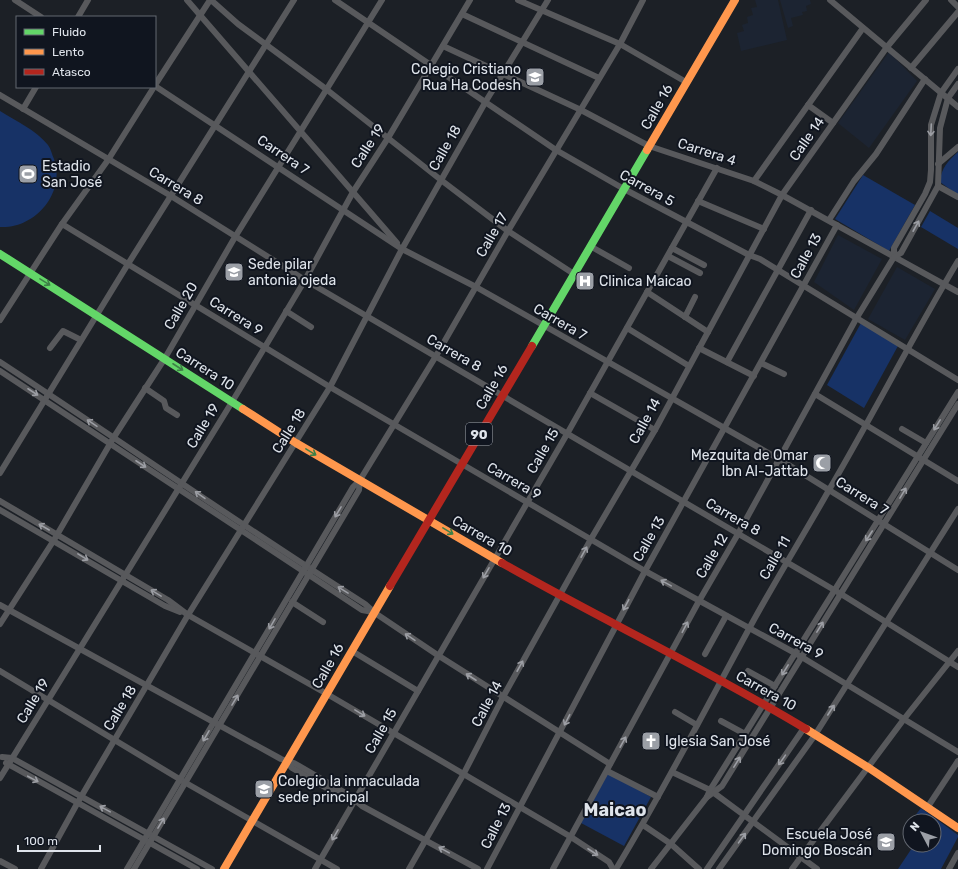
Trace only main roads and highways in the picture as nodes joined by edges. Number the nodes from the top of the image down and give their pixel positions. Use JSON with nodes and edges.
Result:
{"nodes":[{"id":1,"x":732,"y":1,"type":"edge"},
{"id":2,"x":0,"y":254,"type":"edge"},
{"id":3,"x":429,"y":520,"type":"junction"},
{"id":4,"x":958,"y":828,"type":"edge"},
{"id":5,"x":224,"y":869,"type":"edge"}],
"edges":[{"from":1,"to":3,"type":"main road","name":"Calle 16","number":"90"},
{"from":2,"to":3,"type":"main road","name":"Carrera 10","one_way":true},
{"from":3,"to":4,"type":"main road","name":"Carrera 10","one_way":true},
{"from":3,"to":5,"type":"main road","name":"Calle 16","number":"90"}]}
